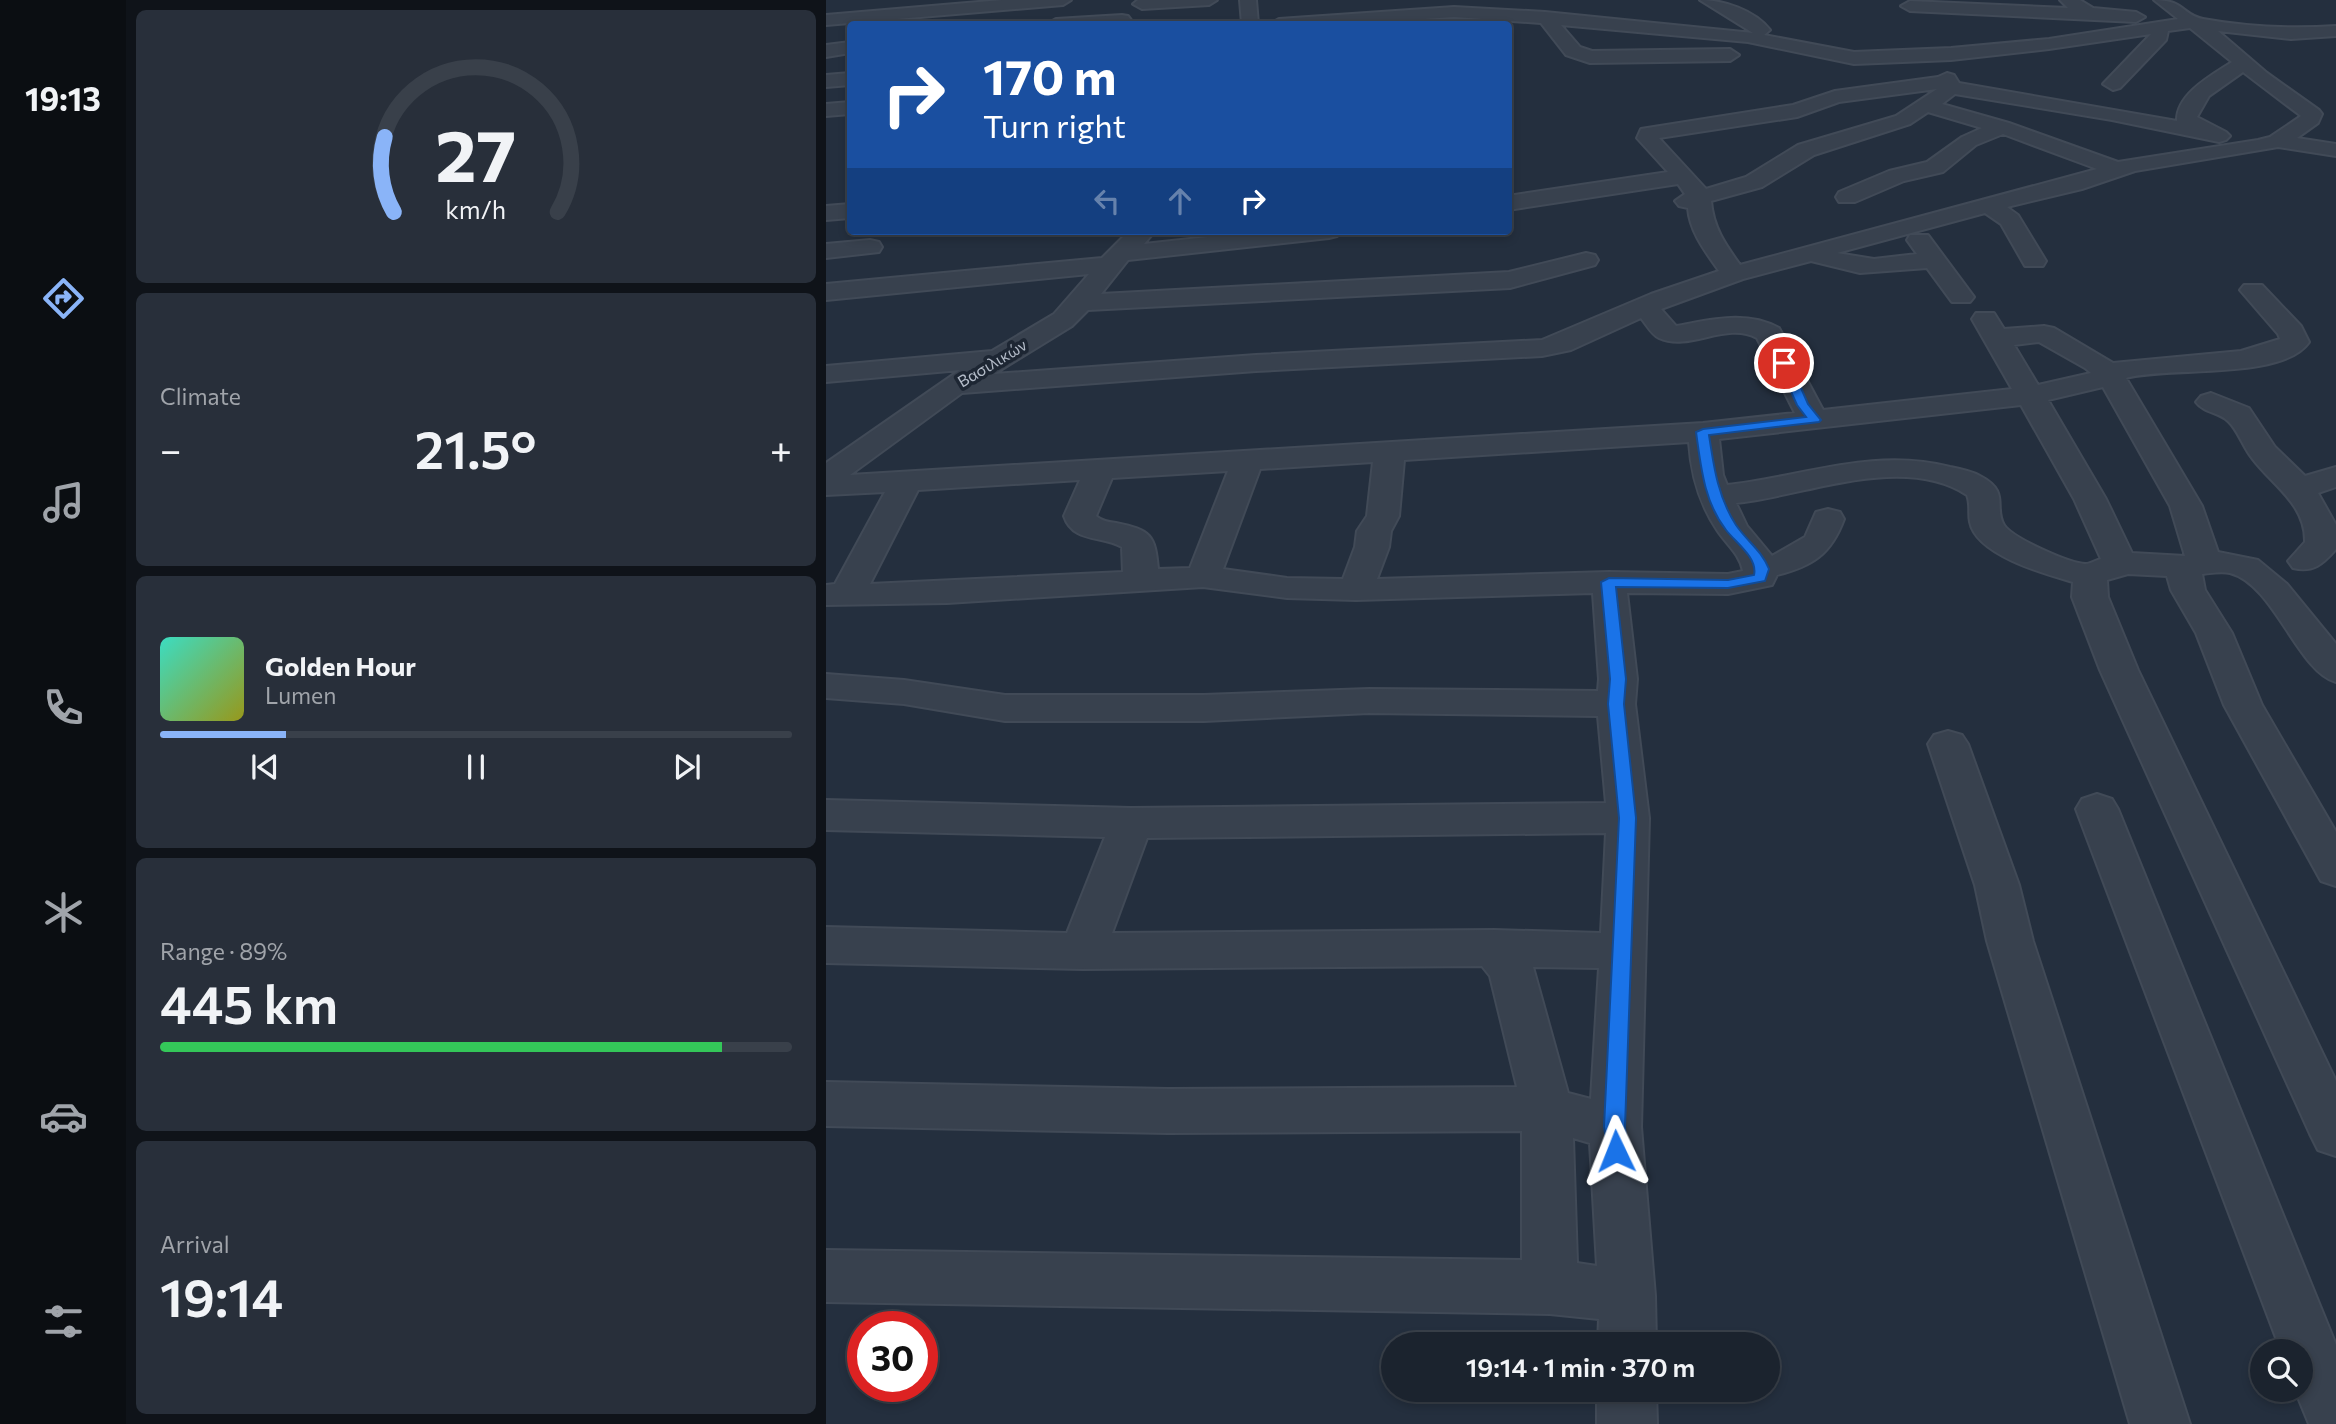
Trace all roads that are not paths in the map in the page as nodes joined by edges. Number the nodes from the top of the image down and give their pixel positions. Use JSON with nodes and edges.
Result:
{"nodes":[{"id":1,"x":1064,"y":0,"type":"edge"},
{"id":2,"x":1209,"y":0,"type":"edge"},
{"id":3,"x":1248,"y":0,"type":"edge"},
{"id":4,"x":1345,"y":0,"type":"edge"},
{"id":5,"x":1708,"y":0,"type":"edge"},
{"id":6,"x":2068,"y":0,"type":"edge"},
{"id":7,"x":2162,"y":0,"type":"edge"},
{"id":8,"x":1143,"y":2,"type":"edge"},
{"id":9,"x":1450,"y":6,"type":"edge"},
{"id":10,"x":1910,"y":6,"type":"dead end"},
{"id":11,"x":1637,"y":9,"type":"dead end"},
{"id":12,"x":2099,"y":14,"type":"junction"},
{"id":13,"x":1545,"y":17,"type":"junction"},
{"id":14,"x":1351,"y":19,"type":"junction"},
{"id":15,"x":826,"y":20,"type":"edge"},
{"id":16,"x":1062,"y":21,"type":"edge"},
{"id":17,"x":1120,"y":21,"type":"edge"},
{"id":18,"x":1250,"y":21,"type":"edge"},
{"id":19,"x":1322,"y":21,"type":"edge"},
{"id":20,"x":2192,"y":22,"type":"junction"},
{"id":21,"x":1657,"y":27,"type":"junction"},
{"id":22,"x":1972,"y":27,"type":"dead end"},
{"id":23,"x":2160,"y":27,"type":"junction"},
{"id":24,"x":2336,"y":30,"type":"edge"},
{"id":25,"x":1777,"y":32,"type":"junction"},
{"id":26,"x":847,"y":36,"type":"edge"},
{"id":27,"x":1886,"y":38,"type":"dead end"},
{"id":28,"x":826,"y":39,"type":"edge"},
{"id":29,"x":2082,"y":39,"type":"junction"},
{"id":30,"x":1564,"y":40,"type":"junction"},
{"id":31,"x":1536,"y":41,"type":"dead end"},
{"id":32,"x":847,"y":48,"type":"edge"},
{"id":33,"x":826,"y":51,"type":"edge"},
{"id":34,"x":1919,"y":56,"type":"junction"},
{"id":35,"x":1854,"y":58,"type":"junction"},
{"id":36,"x":2243,"y":63,"type":"junction"},
{"id":37,"x":847,"y":79,"type":"edge"},
{"id":38,"x":826,"y":81,"type":"edge"},
{"id":39,"x":2113,"y":84,"type":"dead end"},
{"id":40,"x":1950,"y":85,"type":"junction"},
{"id":41,"x":1928,"y":106,"type":"junction"},
{"id":42,"x":847,"y":108,"type":"edge"},
{"id":43,"x":826,"y":110,"type":"edge"},
{"id":44,"x":2001,"y":127,"type":"junction"},
{"id":45,"x":2219,"y":136,"type":"junction"},
{"id":46,"x":2268,"y":143,"type":"junction"},
{"id":47,"x":2133,"y":149,"type":"junction"},
{"id":48,"x":1806,"y":150,"type":"junction"},
{"id":49,"x":2336,"y":150,"type":"edge"},
{"id":50,"x":1684,"y":176,"type":"junction"},
{"id":51,"x":1847,"y":197,"type":"junction"},
{"id":52,"x":1693,"y":200,"type":"junction"},
{"id":53,"x":1512,"y":202,"type":"edge"},
{"id":54,"x":1990,"y":205,"type":"junction"},
{"id":55,"x":847,"y":211,"type":"edge"},
{"id":56,"x":826,"y":214,"type":"edge"},
{"id":57,"x":1895,"y":226,"type":"junction"},
{"id":58,"x":1139,"y":235,"type":"edge"},
{"id":59,"x":1298,"y":235,"type":"edge"},
{"id":60,"x":870,"y":247,"type":"dead end"},
{"id":61,"x":826,"y":251,"type":"edge"},
{"id":62,"x":1814,"y":253,"type":"junction"},
{"id":63,"x":1114,"y":259,"type":"junction"},
{"id":64,"x":1934,"y":259,"type":"junction"},
{"id":65,"x":1586,"y":260,"type":"dead end"},
{"id":66,"x":2034,"y":261,"type":"dead end"},
{"id":67,"x":1734,"y":274,"type":"junction"},
{"id":68,"x":2253,"y":290,"type":"dead end"},
{"id":69,"x":826,"y":292,"type":"edge"},
{"id":70,"x":1961,"y":297,"type":"dead end"},
{"id":71,"x":1081,"y":303,"type":"junction"},
{"id":72,"x":1645,"y":307,"type":"junction"},
{"id":73,"x":1000,"y":358,"type":"junction"},
{"id":74,"x":826,"y":374,"type":"edge"},
{"id":75,"x":2110,"y":375,"type":"junction"},
{"id":76,"x":955,"y":385,"type":"junction"},
{"id":77,"x":2032,"y":395,"type":"junction"},
{"id":78,"x":2211,"y":402,"type":"dead end"},
{"id":79,"x":1815,"y":420,"type":"junction"},
{"id":80,"x":1703,"y":432,"type":"junction"},
{"id":81,"x":1389,"y":452,"type":"junction"},
{"id":82,"x":1248,"y":459,"type":"junction"},
{"id":83,"x":1100,"y":468,"type":"junction"},
{"id":84,"x":2336,"y":476,"type":"edge"},
{"id":85,"x":826,"y":478,"type":"edge"},
{"id":86,"x":905,"y":484,"type":"junction"},
{"id":87,"x":826,"y":486,"type":"edge"},
{"id":88,"x":2300,"y":489,"type":"junction"},
{"id":89,"x":1716,"y":496,"type":"junction"},
{"id":90,"x":1828,"y":519,"type":"dead end"},
{"id":91,"x":2321,"y":556,"type":"edge"},
{"id":92,"x":2210,"y":564,"type":"junction"},
{"id":93,"x":1762,"y":569,"type":"junction"},
{"id":94,"x":2104,"y":569,"type":"junction"},
{"id":95,"x":1203,"y":577,"type":"junction"},
{"id":96,"x":1141,"y":579,"type":"junction"},
{"id":97,"x":1609,"y":582,"type":"junction"},
{"id":98,"x":1356,"y":590,"type":"junction"},
{"id":99,"x":837,"y":595,"type":"edge"},
{"id":100,"x":2336,"y":670,"type":"edge"},
{"id":101,"x":826,"y":686,"type":"edge"},
{"id":102,"x":1616,"y":704,"type":"junction"},
{"id":103,"x":1948,"y":744,"type":"dead end"},
{"id":104,"x":2097,"y":808,"type":"dead end"},
{"id":105,"x":826,"y":815,"type":"edge"},
{"id":106,"x":1628,"y":818,"type":"junction"},
{"id":107,"x":1131,"y":823,"type":"junction"},
{"id":108,"x":2336,"y":870,"type":"edge"},
{"id":109,"x":826,"y":945,"type":"edge"},
{"id":110,"x":1494,"y":948,"type":"junction"},
{"id":111,"x":1083,"y":951,"type":"junction"},
{"id":112,"x":1623,"y":951,"type":"junction"},
{"id":113,"x":826,"y":1104,"type":"edge"},
{"id":114,"x":1547,"y":1109,"type":"junction"},
{"id":115,"x":1615,"y":1127,"type":"junction"},
{"id":116,"x":2336,"y":1133,"type":"edge"},
{"id":117,"x":826,"y":1276,"type":"edge"},
{"id":118,"x":1550,"y":1287,"type":"junction"},
{"id":119,"x":1627,"y":1320,"type":"edge"},
{"id":120,"x":1627,"y":1402,"type":"edge"},
{"id":121,"x":2336,"y":1418,"type":"edge"},
{"id":122,"x":1627,"y":1424,"type":"edge"},
{"id":123,"x":2160,"y":1424,"type":"edge"}],
"edges":[{"from":1,"to":15,"type":"street"},
{"from":1,"to":16,"type":"street"},
{"from":2,"to":8,"type":"street"},
{"from":3,"to":18,"type":"street"},
{"from":4,"to":14,"type":"street"},
{"from":5,"to":25,"type":"street"},
{"from":6,"to":12,"type":"street"},
{"from":7,"to":20,"type":"street"},
{"from":8,"to":17,"type":"street"},
{"from":9,"to":13,"type":"street"},
{"from":9,"to":14,"type":"street"},
{"from":10,"to":12,"type":"street"},
{"from":11,"to":21,"type":"street"},
{"from":12,"to":20,"type":"street"},
{"from":13,"to":21,"type":"street"},
{"from":13,"to":30,"type":"street"},
{"from":14,"to":19,"type":"street"},
{"from":20,"to":23,"type":"street"},
{"from":20,"to":24,"type":"street"},
{"from":20,"to":36,"type":"street"},
{"from":21,"to":25,"type":"street"},
{"from":22,"to":29,"type":"street"},
{"from":23,"to":29,"type":"street"},
{"from":23,"to":39,"type":"street"},
{"from":25,"to":35,"type":"street"},
{"from":26,"to":28,"type":"street"},
{"from":27,"to":34,"type":"street"},
{"from":29,"to":34,"type":"street"},
{"from":30,"to":31,"type":"street"},
{"from":30,"to":35,"type":"street"},
{"from":32,"to":33,"type":"street"},
{"from":34,"to":35,"type":"street"},
{"from":34,"to":40,"type":"street"},
{"from":36,"to":45,"type":"street"},
{"from":36,"to":46,"type":"street"},
{"from":37,"to":38,"type":"street"},
{"from":40,"to":41,"type":"street"},
{"from":40,"to":45,"type":"street"},
{"from":40,"to":50,"type":"street"},
{"from":41,"to":44,"type":"street"},
{"from":41,"to":48,"type":"street"},
{"from":42,"to":43,"type":"street"},
{"from":44,"to":47,"type":"street"},
{"from":44,"to":51,"type":"street"},
{"from":45,"to":46,"type":"street"},
{"from":46,"to":47,"type":"street"},
{"from":46,"to":49,"type":"street"},
{"from":47,"to":54,"type":"street"},
{"from":48,"to":51,"type":"street"},
{"from":48,"to":52,"type":"street"},
{"from":50,"to":52,"type":"street"},
{"from":50,"to":53,"type":"street"},
{"from":51,"to":57,"type":"street"},
{"from":52,"to":67,"type":"street"},
{"from":54,"to":57,"type":"street"},
{"from":54,"to":66,"type":"street"},
{"from":55,"to":56,"type":"street"},
{"from":57,"to":62,"type":"street"},
{"from":57,"to":64,"type":"street"},
{"from":58,"to":63,"type":"street","name":"Βασιλικών"},
{"from":59,"to":63,"type":"street"},
{"from":60,"to":61,"type":"street"},
{"from":62,"to":64,"type":"street"},
{"from":62,"to":67,"type":"street"},
{"from":63,"to":69,"type":"street"},
{"from":63,"to":71,"type":"street","name":"Βασιλικών"},
{"from":64,"to":70,"type":"street"},
{"from":65,"to":71,"type":"street"},
{"from":67,"to":72,"type":"street"},
{"from":68,"to":75,"type":"street"},
{"from":71,"to":73,"type":"street","name":"Βασιλικών"},
{"from":72,"to":76,"type":"street"},
{"from":72,"to":79,"type":"street"},
{"from":73,"to":74,"type":"street"},
{"from":73,"to":76,"type":"street","name":"Βασιλικών"},
{"from":75,"to":77,"type":"street"},
{"from":75,"to":77,"type":"street"},
{"from":75,"to":92,"type":"street"},
{"from":76,"to":85,"type":"street","name":"Βασιλικών"},
{"from":77,"to":79,"type":"street"},
{"from":77,"to":94,"type":"street"},
{"from":78,"to":88,"type":"street"},
{"from":79,"to":80,"type":"street"},
{"from":80,"to":81,"type":"street"},
{"from":80,"to":89,"type":"street"},
{"from":81,"to":82,"type":"street"},
{"from":81,"to":98,"type":"street"},
{"from":82,"to":83,"type":"street"},
{"from":82,"to":95,"type":"street"},
{"from":83,"to":86,"type":"street"},
{"from":83,"to":96,"type":"street"},
{"from":84,"to":88,"type":"street"},
{"from":86,"to":87,"type":"street"},
{"from":86,"to":99,"type":"street"},
{"from":88,"to":91,"type":"street"},
{"from":89,"to":93,"type":"street"},
{"from":89,"to":94,"type":"street"},
{"from":90,"to":93,"type":"street"},
{"from":91,"to":92,"type":"street"},
{"from":92,"to":94,"type":"street"},
{"from":92,"to":100,"type":"street"},
{"from":92,"to":108,"type":"street"},
{"from":93,"to":97,"type":"street"},
{"from":94,"to":116,"type":"street"},
{"from":95,"to":96,"type":"street"},
{"from":95,"to":98,"type":"street"},
{"from":96,"to":99,"type":"street"},
{"from":97,"to":98,"type":"street"},
{"from":97,"to":102,"type":"street"},
{"from":101,"to":102,"type":"street"},
{"from":102,"to":106,"type":"street"},
{"from":103,"to":123,"type":"street"},
{"from":104,"to":121,"type":"street"},
{"from":105,"to":107,"type":"street"},
{"from":106,"to":107,"type":"street"},
{"from":106,"to":112,"type":"street"},
{"from":107,"to":111,"type":"street"},
{"from":109,"to":111,"type":"street"},
{"from":110,"to":111,"type":"street"},
{"from":110,"to":112,"type":"street"},
{"from":110,"to":114,"type":"street"},
{"from":112,"to":115,"type":"street"},
{"from":113,"to":114,"type":"street"},
{"from":114,"to":115,"type":"street"},
{"from":114,"to":118,"type":"street"},
{"from":115,"to":119,"type":"street"},
{"from":117,"to":118,"type":"street"},
{"from":118,"to":119,"type":"street"},
{"from":120,"to":122,"type":"street"}]}
